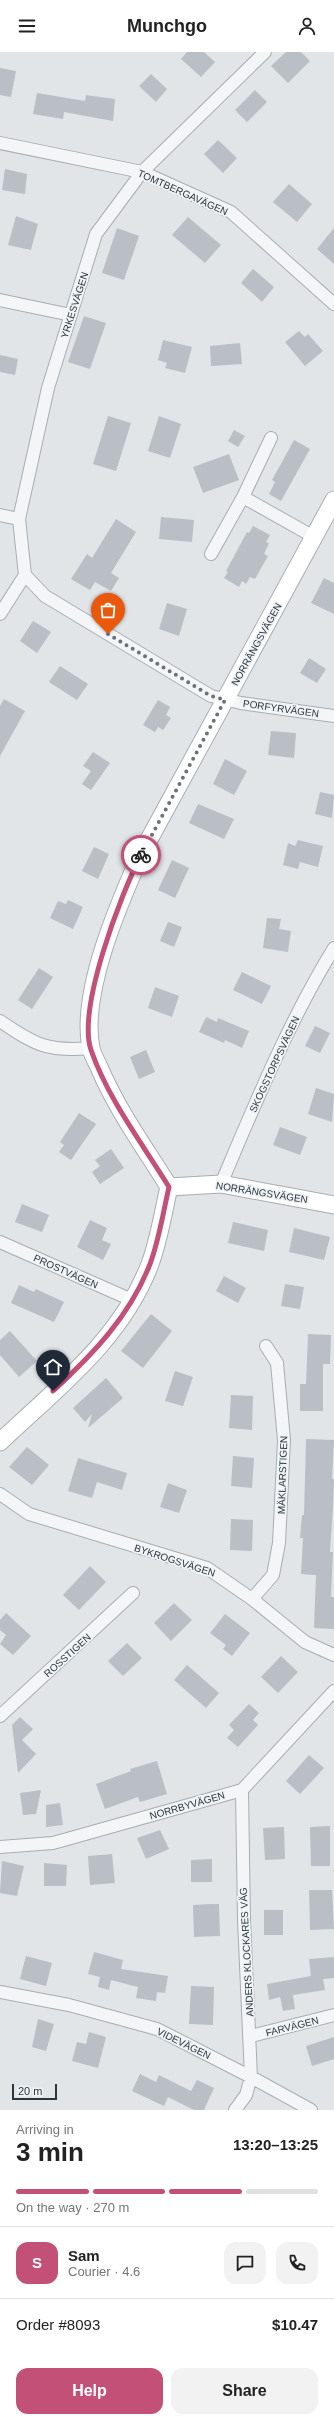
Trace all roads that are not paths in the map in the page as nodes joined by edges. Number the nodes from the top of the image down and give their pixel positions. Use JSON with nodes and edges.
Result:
{"nodes":[{"id":1,"x":265,"y":52,"type":"edge"},
{"id":2,"x":0,"y":144,"type":"edge"},
{"id":3,"x":142,"y":172,"type":"junction"},
{"id":4,"x":0,"y":300,"type":"edge"},
{"id":5,"x":334,"y":304,"type":"edge"},
{"id":6,"x":71,"y":315,"type":"junction"},
{"id":7,"x":270,"y":438,"type":"dead end"},
{"id":8,"x":243,"y":498,"type":"junction"},
{"id":9,"x":334,"y":500,"type":"edge"},
{"id":10,"x":0,"y":515,"type":"edge"},
{"id":11,"x":19,"y":519,"type":"junction"},
{"id":12,"x":314,"y":537,"type":"junction"},
{"id":13,"x":211,"y":554,"type":"dead end"},
{"id":14,"x":25,"y":575,"type":"junction"},
{"id":15,"x":0,"y":614,"type":"edge"},
{"id":16,"x":225,"y":700,"type":"junction"},
{"id":17,"x":334,"y":716,"type":"edge"},
{"id":18,"x":334,"y":948,"type":"edge"},
{"id":19,"x":0,"y":1021,"type":"edge"},
{"id":20,"x":91,"y":1048,"type":"junction"},
{"id":21,"x":221,"y":1184,"type":"junction"},
{"id":22,"x":169,"y":1187,"type":"junction"},
{"id":23,"x":334,"y":1205,"type":"edge"},
{"id":24,"x":0,"y":1242,"type":"edge"},
{"id":25,"x":132,"y":1300,"type":"junction"},
{"id":26,"x":266,"y":1346,"type":"dead end"},
{"id":27,"x":0,"y":1442,"type":"edge"},
{"id":28,"x":0,"y":1494,"type":"edge"},
{"id":29,"x":133,"y":1593,"type":"dead end"},
{"id":30,"x":252,"y":1599,"type":"junction"},
{"id":31,"x":334,"y":1655,"type":"edge"},
{"id":32,"x":334,"y":1691,"type":"edge"},
{"id":33,"x":0,"y":1716,"type":"edge"},
{"id":34,"x":242,"y":1790,"type":"junction"},
{"id":35,"x":0,"y":1847,"type":"edge"},
{"id":36,"x":0,"y":1992,"type":"edge"},
{"id":37,"x":334,"y":2015,"type":"edge"},
{"id":38,"x":251,"y":2036,"type":"junction"},
{"id":39,"x":251,"y":2077,"type":"junction"},
{"id":40,"x":235,"y":2110,"type":"edge"},
{"id":41,"x":311,"y":2110,"type":"edge"}],
"edges":[{"from":1,"to":3,"type":"street","name":"YRKESVÄGEN"},
{"from":2,"to":3,"type":"street","name":"TOMTBERGAVÄGEN"},
{"from":3,"to":5,"type":"street","name":"TOMTBERGAVÄGEN"},
{"from":3,"to":6,"type":"street","name":"YRKESVÄGEN"},
{"from":4,"to":6,"type":"street"},
{"from":6,"to":11,"type":"street","name":"YRKESVÄGEN"},
{"from":7,"to":8,"type":"street"},
{"from":8,"to":12,"type":"street"},
{"from":8,"to":13,"type":"street"},
{"from":9,"to":12,"type":"street","name":"NORRÄNGSVÄGEN"},
{"from":10,"to":11,"type":"street"},
{"from":11,"to":14,"type":"street","name":"YRKESVÄGEN"},
{"from":12,"to":16,"type":"street","name":"NORRÄNGSVÄGEN"},
{"from":14,"to":15,"type":"street"},
{"from":14,"to":16,"type":"street","name":"PORFYRVÄGEN"},
{"from":16,"to":17,"type":"street","name":"PORFYRVÄGEN"},
{"from":16,"to":20,"type":"street","name":"NORRÄNGSVÄGEN"},
{"from":18,"to":21,"type":"street","name":"SKOGSTORPSVÄGEN"},
{"from":19,"to":20,"type":"street"},
{"from":20,"to":22,"type":"street","name":"NORRÄNGSVÄGEN"},
{"from":21,"to":22,"type":"street","name":"NORRÄNGSVÄGEN"},
{"from":21,"to":23,"type":"street","name":"NORRÄNGSVÄGEN"},
{"from":22,"to":25,"type":"street"},
{"from":24,"to":25,"type":"street","name":"PROSTVÄGEN"},
{"from":25,"to":27,"type":"street"},
{"from":26,"to":30,"type":"street","name":"MÄKLARSTIGEN"},
{"from":28,"to":30,"type":"street","name":"BYKROGSVÄGEN"},
{"from":29,"to":33,"type":"street","name":"ROSSTIGEN"},
{"from":30,"to":31,"type":"street","name":"BYKROGSVÄGEN"},
{"from":32,"to":34,"type":"street"},
{"from":34,"to":35,"type":"street","name":"NORRBYVÄGEN"},
{"from":34,"to":38,"type":"street","name":"ANDERS KLOCKARES VÄG"},
{"from":36,"to":39,"type":"street","name":"VIDEVÄGEN"},
{"from":37,"to":38,"type":"street","name":"FARVÄGEN"},
{"from":38,"to":39,"type":"street","name":"ANDERS KLOCKARES VÄG"},
{"from":39,"to":40,"type":"street","name":"ANDERS KLOCKARES VÄG"},
{"from":39,"to":41,"type":"street","name":"VIDEVÄGEN"}]}
